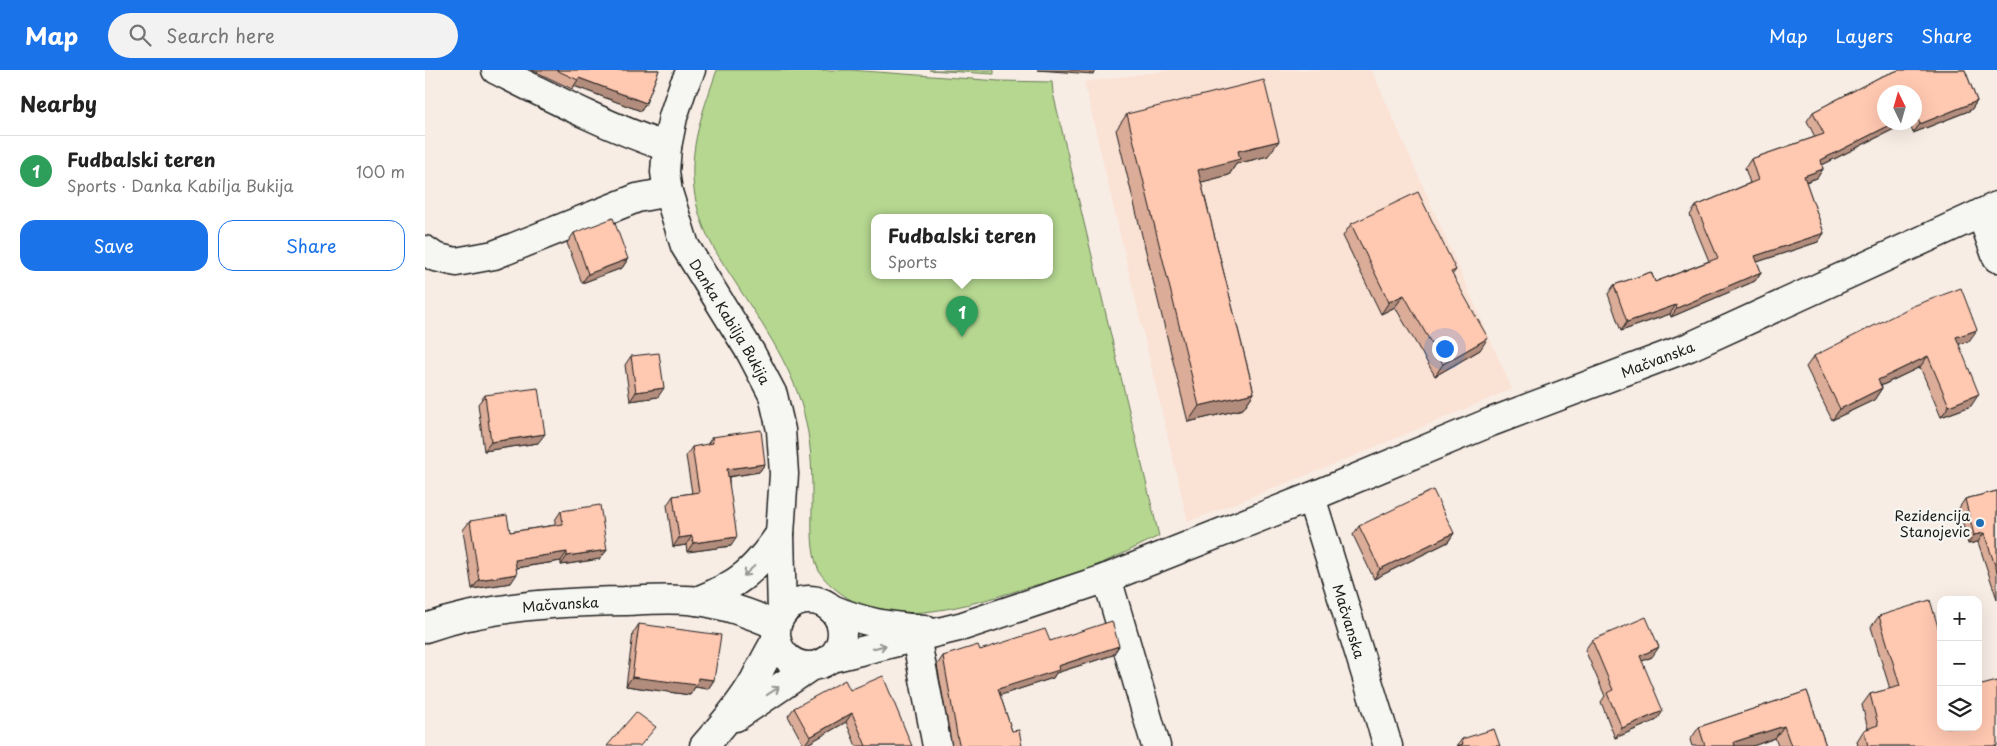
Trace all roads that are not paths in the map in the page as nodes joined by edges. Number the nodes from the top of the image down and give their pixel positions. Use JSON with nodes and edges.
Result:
{"nodes":[{"id":1,"x":497,"y":70,"type":"edge"},
{"id":2,"x":691,"y":70,"type":"edge"},
{"id":3,"x":667,"y":147,"type":"junction"},
{"id":4,"x":669,"y":192,"type":"junction"},
{"id":5,"x":1989,"y":210,"type":"edge"},
{"id":6,"x":425,"y":250,"type":"edge"},
{"id":7,"x":1997,"y":258,"type":"edge"},
{"id":8,"x":1311,"y":497,"type":"junction"},
{"id":9,"x":784,"y":500,"type":"junction"},
{"id":10,"x":780,"y":534,"type":"junction"},
{"id":11,"x":1107,"y":578,"type":"junction"},
{"id":12,"x":697,"y":601,"type":"junction"},
{"id":13,"x":826,"y":605,"type":"junction"},
{"id":14,"x":778,"y":626,"type":"junction"},
{"id":15,"x":425,"y":628,"type":"edge"},
{"id":16,"x":947,"y":630,"type":"junction"},
{"id":17,"x":916,"y":637,"type":"junction"},
{"id":18,"x":821,"y":663,"type":"junction"},
{"id":19,"x":711,"y":738,"type":"edge"},
{"id":20,"x":937,"y":746,"type":"edge"},
{"id":21,"x":1156,"y":746,"type":"edge"},
{"id":22,"x":1388,"y":746,"type":"edge"}],
"edges":[{"from":1,"to":3,"type":"street"},
{"from":2,"to":3,"type":"street","name":"Danka Kabilja Bukija"},
{"from":3,"to":4,"type":"street","name":"Danka Kabilja Bukija"},
{"from":4,"to":6,"type":"street"},
{"from":4,"to":9,"type":"street","name":"Danka Kabilja Bukija"},
{"from":5,"to":7,"type":"street"},
{"from":5,"to":8,"type":"street","name":"Mačvanska"},
{"from":8,"to":11,"type":"street","name":"Mačvanska"},
{"from":8,"to":22,"type":"street","name":"Mačvanska"},
{"from":9,"to":10,"type":"street"},
{"from":9,"to":13,"type":"street"},
{"from":10,"to":12,"type":"street","one_way":true},
{"from":10,"to":14,"type":"street"},
{"from":11,"to":16,"type":"street","name":"Mačvanska"},
{"from":11,"to":21,"type":"street"},
{"from":12,"to":14,"type":"street"},
{"from":12,"to":15,"type":"street","name":"Mačvanska"},
{"from":13,"to":14,"type":"street"},
{"from":13,"to":16,"type":"street"},
{"from":13,"to":18,"type":"street"},
{"from":14,"to":18,"type":"street"},
{"from":14,"to":19,"type":"street"},
{"from":16,"to":17,"type":"street","name":"Mačvanska"},
{"from":18,"to":17,"type":"street","name":"Mačvanska","one_way":true},
{"from":17,"to":20,"type":"street"},
{"from":19,"to":18,"type":"street","one_way":true}]}
